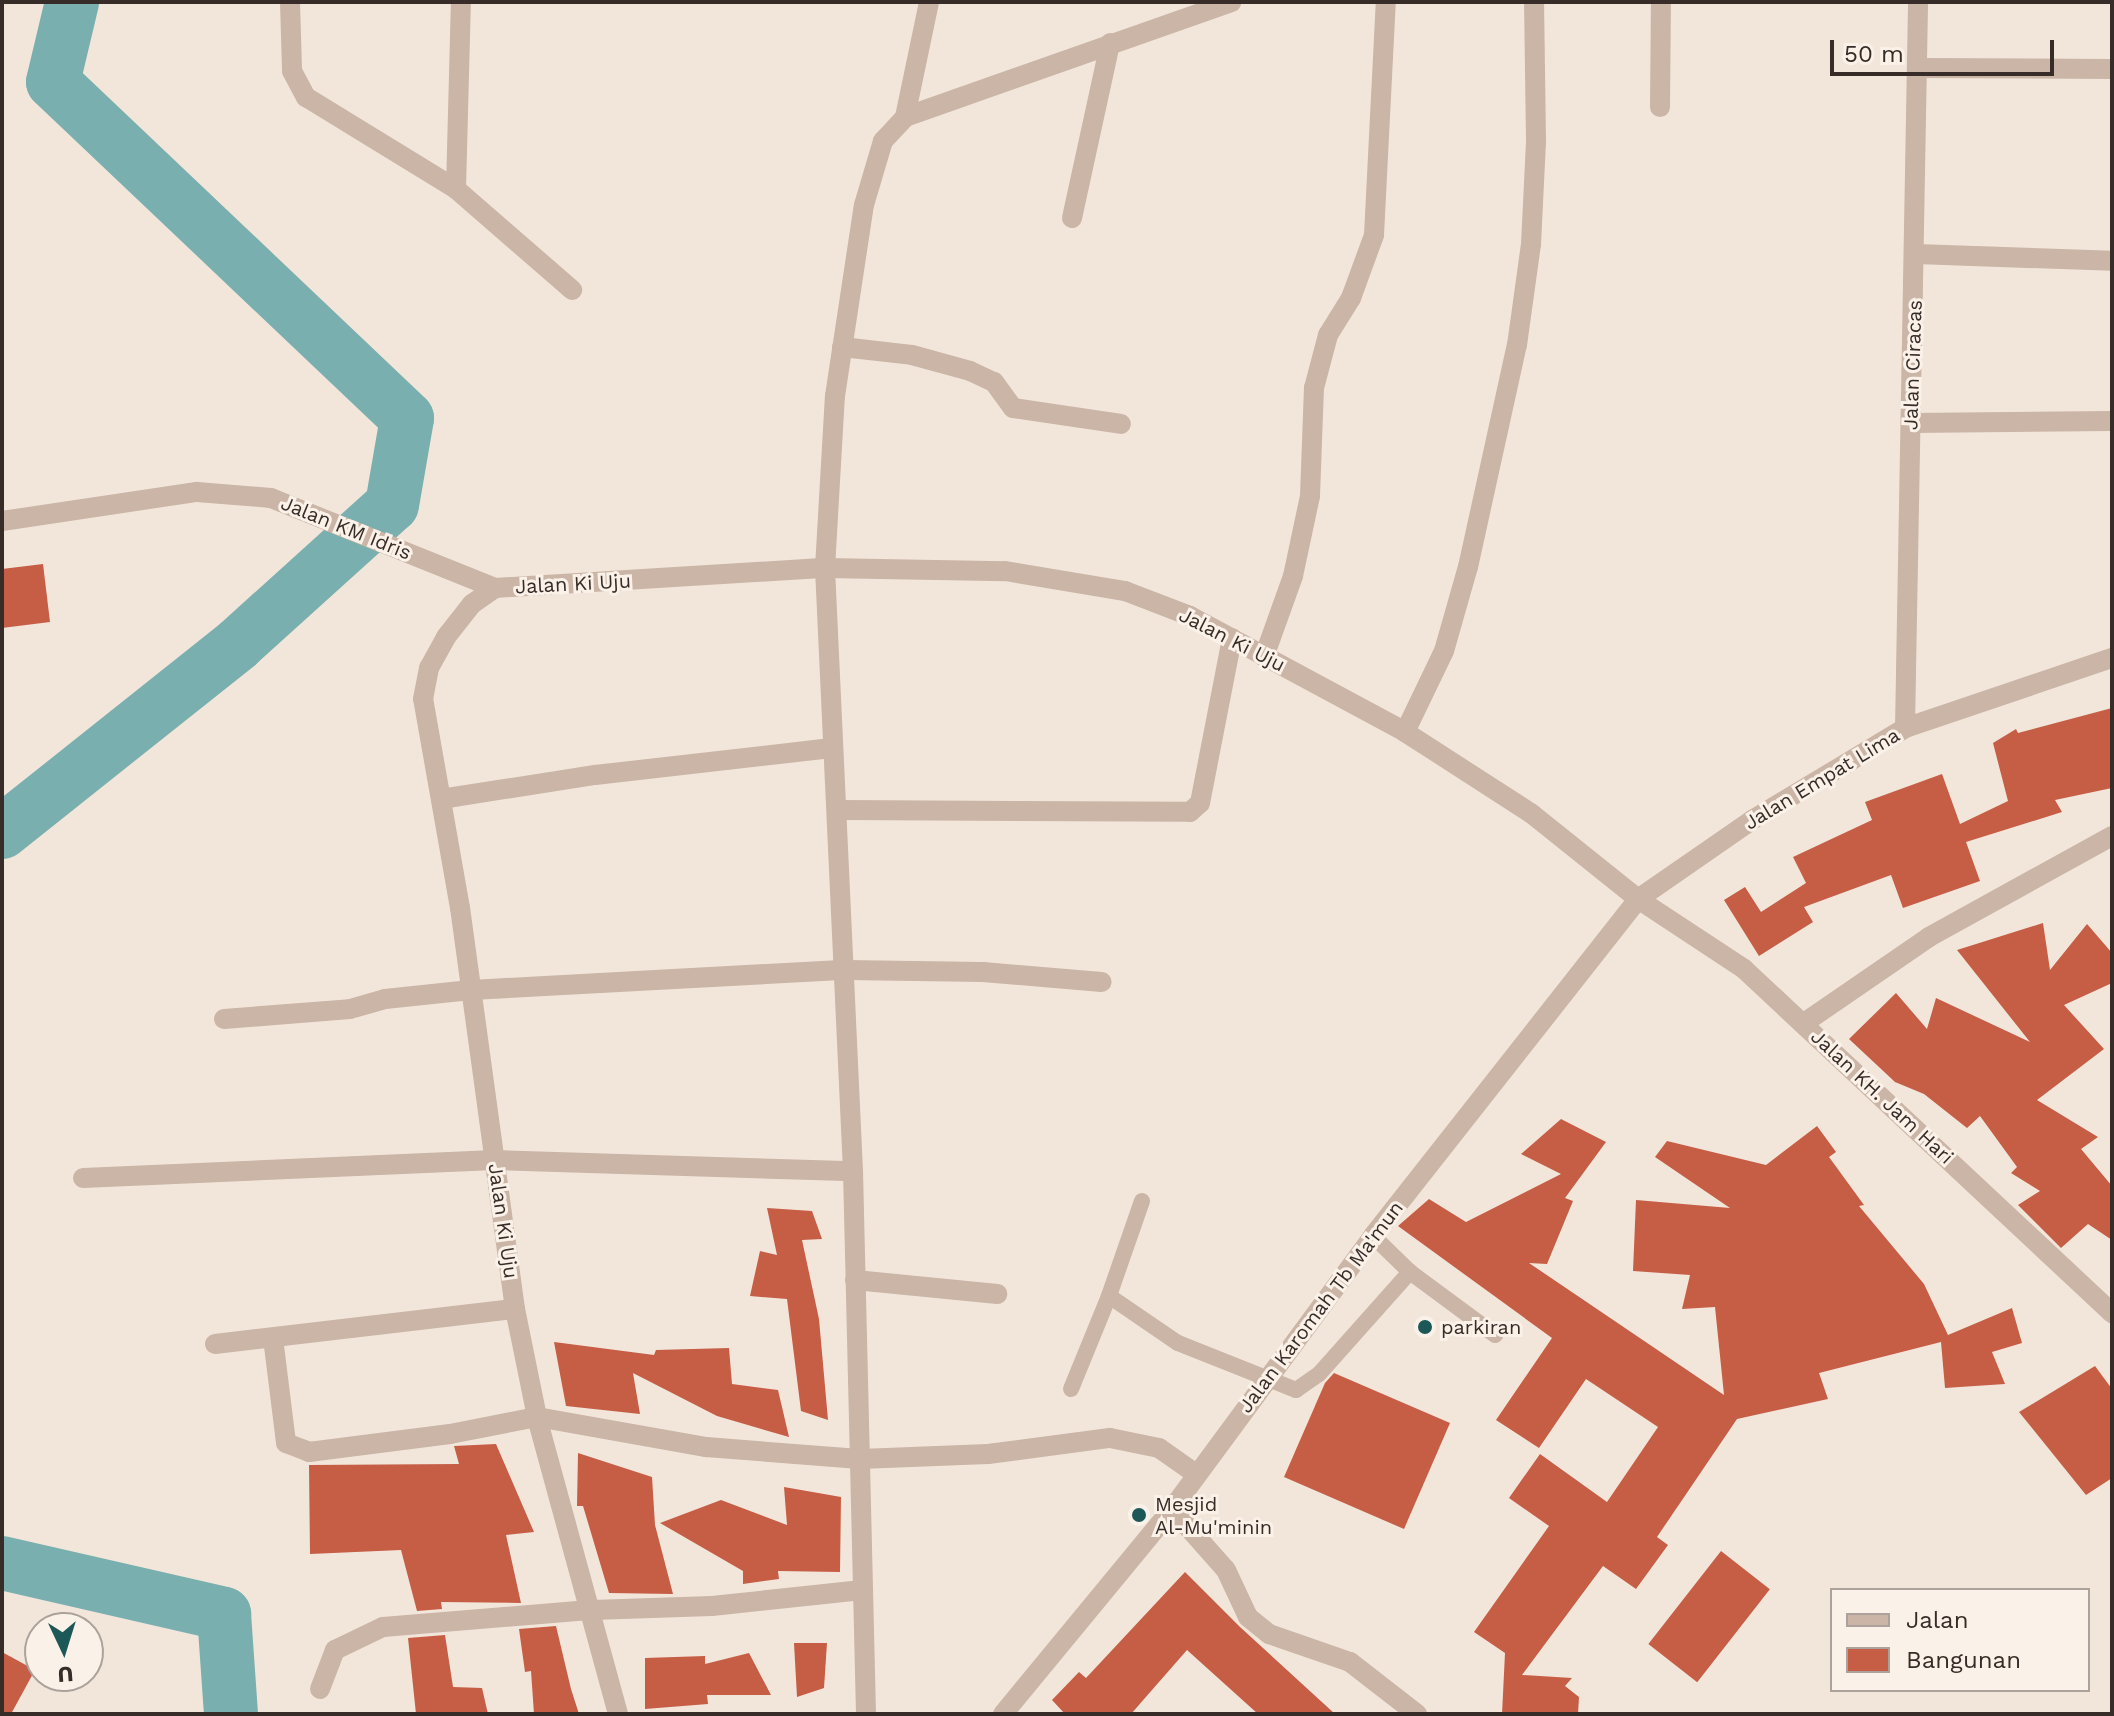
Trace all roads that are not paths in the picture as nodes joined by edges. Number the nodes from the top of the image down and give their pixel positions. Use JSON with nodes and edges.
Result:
{"nodes":[{"id":1,"x":290,"y":2,"type":"edge"},
{"id":2,"x":461,"y":2,"type":"edge"},
{"id":3,"x":929,"y":2,"type":"edge"},
{"id":4,"x":1231,"y":2,"type":"edge"},
{"id":5,"x":1386,"y":2,"type":"edge"},
{"id":6,"x":1534,"y":2,"type":"edge"},
{"id":7,"x":1661,"y":2,"type":"edge"},
{"id":8,"x":1918,"y":2,"type":"edge"},
{"id":9,"x":1110,"y":43,"type":"junction"},
{"id":10,"x":1919,"y":68,"type":"junction"},
{"id":11,"x":2112,"y":69,"type":"edge"},
{"id":12,"x":1660,"y":107,"type":"dead end"},
{"id":13,"x":905,"y":117,"type":"junction"},
{"id":14,"x":456,"y":189,"type":"junction"},
{"id":15,"x":1072,"y":218,"type":"dead end"},
{"id":16,"x":1916,"y":254,"type":"junction"},
{"id":17,"x":2112,"y":261,"type":"edge"},
{"id":18,"x":572,"y":290,"type":"dead end"},
{"id":19,"x":842,"y":347,"type":"junction"},
{"id":20,"x":2112,"y":421,"type":"edge"},
{"id":21,"x":1911,"y":423,"type":"junction"},
{"id":22,"x":1121,"y":424,"type":"dead end"},
{"id":23,"x":2,"y":521,"type":"edge"},
{"id":24,"x":825,"y":568,"type":"junction"},
{"id":25,"x":495,"y":588,"type":"junction"},
{"id":26,"x":1232,"y":638,"type":"junction"},
{"id":27,"x":1264,"y":657,"type":"junction"},
{"id":28,"x":2112,"y":658,"type":"edge"},
{"id":29,"x":1905,"y":728,"type":"junction"},
{"id":30,"x":1405,"y":732,"type":"junction"},
{"id":31,"x":831,"y":748,"type":"junction"},
{"id":32,"x":441,"y":799,"type":"junction"},
{"id":33,"x":839,"y":810,"type":"junction"},
{"id":34,"x":2112,"y":836,"type":"edge"},
{"id":35,"x":1638,"y":899,"type":"junction"},
{"id":36,"x":845,"y":970,"type":"junction"},
{"id":37,"x":1102,"y":982,"type":"dead end"},
{"id":38,"x":471,"y":990,"type":"junction"},
{"id":39,"x":224,"y":1019,"type":"dead end"},
{"id":40,"x":1804,"y":1023,"type":"junction"},
{"id":41,"x":495,"y":1160,"type":"junction"},
{"id":42,"x":853,"y":1171,"type":"junction"},
{"id":43,"x":83,"y":1178,"type":"dead end"},
{"id":44,"x":1142,"y":1201,"type":"dead end"},
{"id":45,"x":1373,"y":1236,"type":"junction"},
{"id":46,"x":1410,"y":1272,"type":"junction"},
{"id":47,"x":855,"y":1280,"type":"junction"},
{"id":48,"x":997,"y":1294,"type":"dead end"},
{"id":49,"x":1109,"y":1296,"type":"junction"},
{"id":50,"x":515,"y":1309,"type":"junction"},
{"id":51,"x":2112,"y":1313,"type":"edge"},
{"id":52,"x":1495,"y":1335,"type":"dead end"},
{"id":53,"x":273,"y":1338,"type":"junction"},
{"id":54,"x":215,"y":1344,"type":"dead end"},
{"id":55,"x":1264,"y":1381,"type":"junction"},
{"id":56,"x":1071,"y":1389,"type":"dead end"},
{"id":57,"x":537,"y":1417,"type":"junction"},
{"id":58,"x":860,"y":1459,"type":"junction"},
{"id":59,"x":1196,"y":1474,"type":"junction"},
{"id":60,"x":1172,"y":1509,"type":"junction"},
{"id":61,"x":862,"y":1590,"type":"junction"},
{"id":62,"x":592,"y":1610,"type":"junction"},
{"id":63,"x":320,"y":1689,"type":"dead end"},
{"id":64,"x":618,"y":1714,"type":"edge"},
{"id":65,"x":866,"y":1714,"type":"edge"},
{"id":66,"x":1003,"y":1714,"type":"edge"},
{"id":67,"x":1417,"y":1714,"type":"edge"}],
"edges":[{"from":1,"to":14,"type":"street"},
{"from":2,"to":14,"type":"street"},
{"from":3,"to":13,"type":"street"},
{"from":4,"to":9,"type":"street"},
{"from":5,"to":27,"type":"street"},
{"from":6,"to":30,"type":"street"},
{"from":7,"to":12,"type":"street"},
{"from":8,"to":10,"type":"street","name":"Jalan Ciracas"},
{"from":9,"to":13,"type":"street"},
{"from":9,"to":15,"type":"street"},
{"from":10,"to":11,"type":"street"},
{"from":10,"to":16,"type":"street","name":"Jalan Ciracas"},
{"from":13,"to":19,"type":"street"},
{"from":14,"to":18,"type":"street"},
{"from":16,"to":17,"type":"street"},
{"from":16,"to":21,"type":"street","name":"Jalan Ciracas"},
{"from":19,"to":22,"type":"street"},
{"from":19,"to":24,"type":"street"},
{"from":20,"to":21,"type":"street"},
{"from":21,"to":29,"type":"street","name":"Jalan Ciracas"},
{"from":23,"to":25,"type":"street","name":"Jalan KM Idris"},
{"from":24,"to":25,"type":"street","name":"Jalan Ki Uju"},
{"from":24,"to":26,"type":"street","name":"Jalan Ki Uju"},
{"from":24,"to":31,"type":"street"},
{"from":25,"to":32,"type":"street","name":"Jalan Ki Uju"},
{"from":26,"to":27,"type":"street","name":"Jalan Ki Uju"},
{"from":26,"to":33,"type":"street"},
{"from":27,"to":30,"type":"street","name":"Jalan Ki Uju"},
{"from":28,"to":29,"type":"street","name":"Jalan Empat Lima"},
{"from":29,"to":35,"type":"street","name":"Jalan Empat Lima"},
{"from":30,"to":35,"type":"street","name":"Jalan Ki Uju"},
{"from":31,"to":32,"type":"street"},
{"from":31,"to":33,"type":"street"},
{"from":32,"to":38,"type":"street","name":"Jalan Ki Uju"},
{"from":33,"to":36,"type":"street"},
{"from":34,"to":40,"type":"street"},
{"from":35,"to":40,"type":"street","name":"Jalan KH. Jam Hari"},
{"from":35,"to":45,"type":"street","name":"Jalan Karomah Tb Ma'mun"},
{"from":36,"to":37,"type":"street"},
{"from":36,"to":38,"type":"street"},
{"from":36,"to":42,"type":"street"},
{"from":38,"to":39,"type":"street"},
{"from":38,"to":41,"type":"street","name":"Jalan Ki Uju"},
{"from":40,"to":51,"type":"street","name":"Jalan KH. Jam Hari"},
{"from":41,"to":42,"type":"street"},
{"from":41,"to":43,"type":"street"},
{"from":41,"to":50,"type":"street","name":"Jalan Ki Uju"},
{"from":42,"to":47,"type":"street"},
{"from":44,"to":49,"type":"lane"},
{"from":45,"to":46,"type":"lane"},
{"from":45,"to":55,"type":"street","name":"Jalan Karomah Tb Ma'mun"},
{"from":46,"to":52,"type":"lane"},
{"from":46,"to":55,"type":"lane"},
{"from":47,"to":48,"type":"street"},
{"from":47,"to":58,"type":"street"},
{"from":49,"to":55,"type":"lane"},
{"from":49,"to":56,"type":"lane"},
{"from":50,"to":53,"type":"street"},
{"from":50,"to":57,"type":"street","name":"Jalan Ki Uju"},
{"from":53,"to":54,"type":"street"},
{"from":53,"to":57,"type":"street"},
{"from":55,"to":59,"type":"street","name":"Jalan Karomah Tb Ma'mun"},
{"from":57,"to":58,"type":"street"},
{"from":57,"to":62,"type":"street","name":"Jalan Ki Uju"},
{"from":58,"to":59,"type":"street"},
{"from":58,"to":61,"type":"street"},
{"from":59,"to":60,"type":"street","name":"Jalan Karomah Tb Ma'mun"},
{"from":60,"to":66,"type":"street","name":"Jalan Karomah Tb Ma'mun"},
{"from":60,"to":67,"type":"street"},
{"from":61,"to":62,"type":"street"},
{"from":61,"to":65,"type":"street"},
{"from":62,"to":63,"type":"street"},
{"from":62,"to":64,"type":"street","name":"Jalan Ki Uju"}]}
